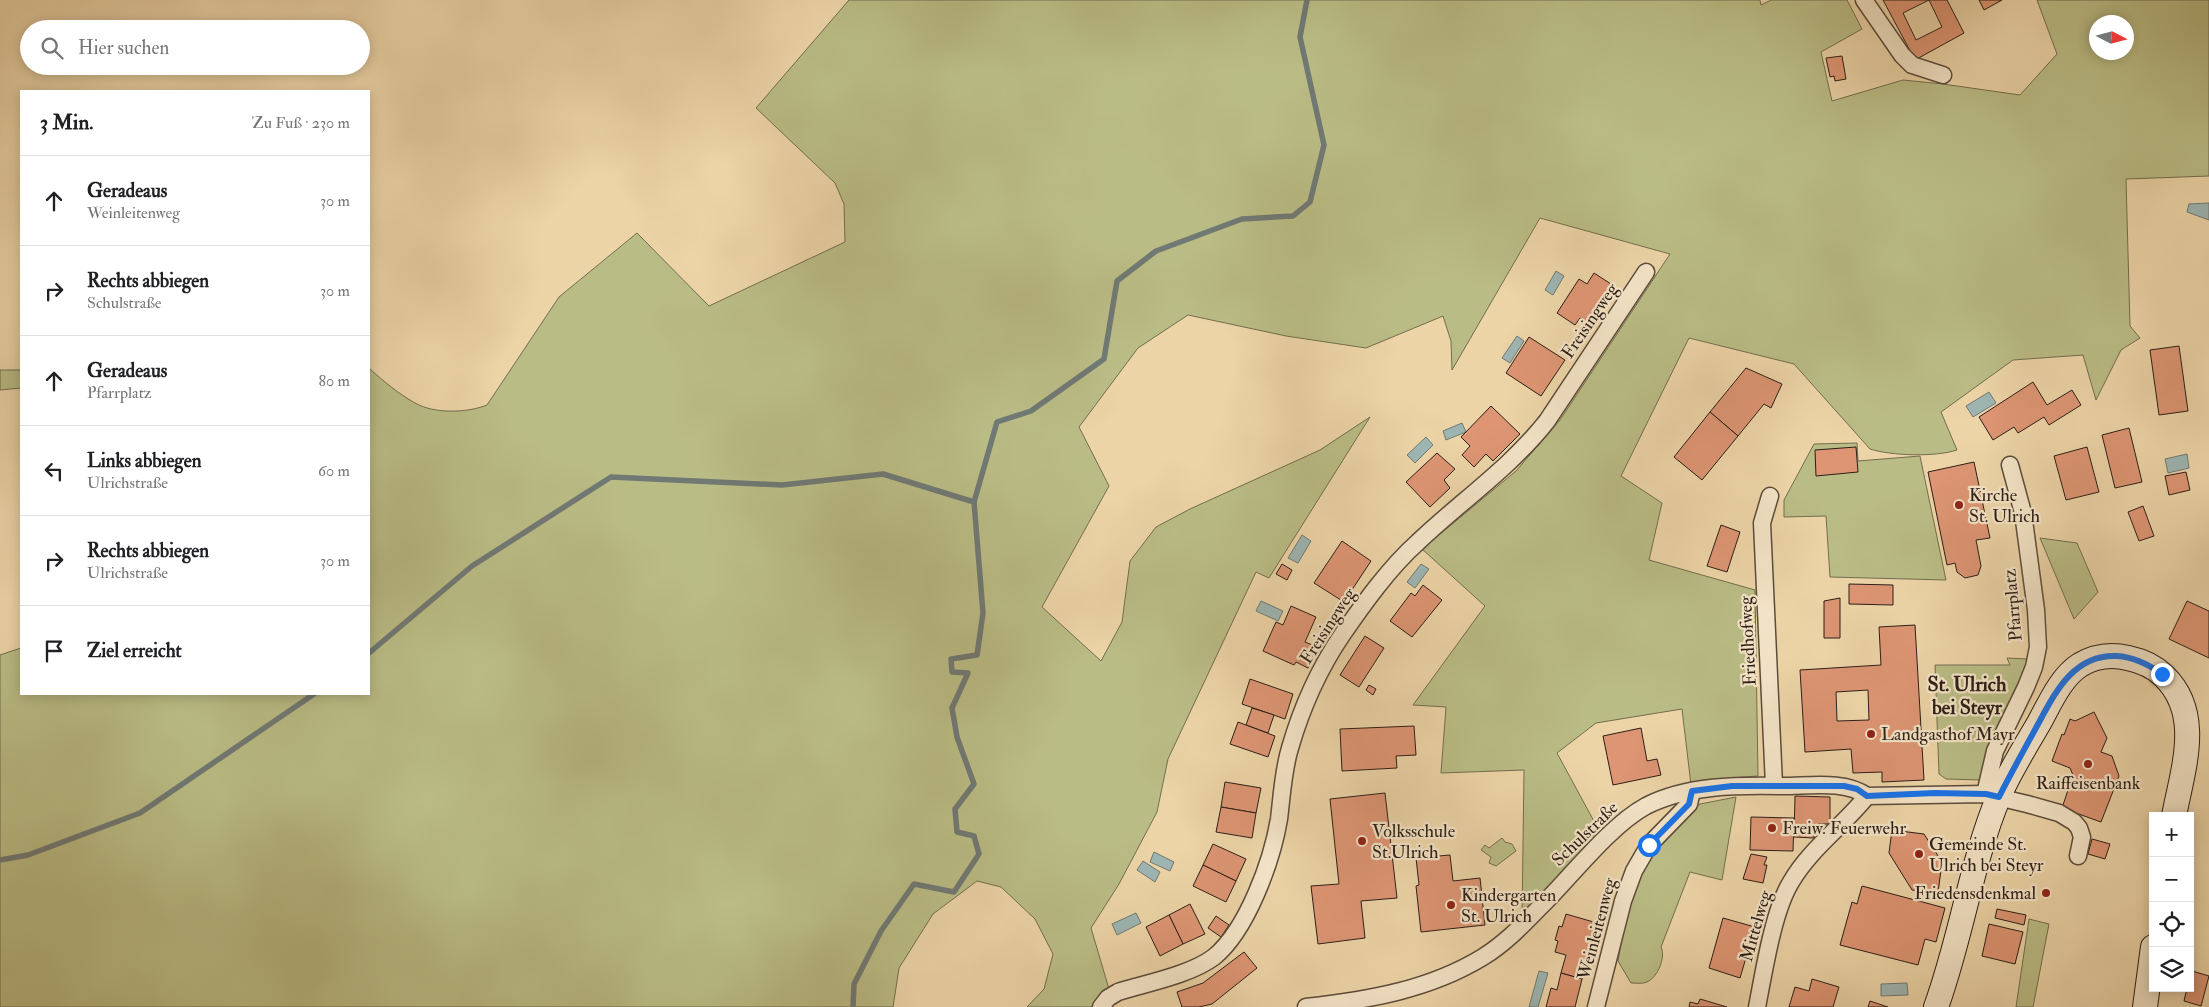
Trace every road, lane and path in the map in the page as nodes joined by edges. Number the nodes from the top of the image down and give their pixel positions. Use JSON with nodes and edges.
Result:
{"nodes":[{"id":1,"x":1864,"y":0,"type":"edge"},
{"id":2,"x":1943,"y":75,"type":"dead end"},
{"id":3,"x":1646,"y":272,"type":"dead end"},
{"id":4,"x":2010,"y":465,"type":"dead end"},
{"id":5,"x":1770,"y":496,"type":"dead end"},
{"id":6,"x":1774,"y":786,"type":"junction"},
{"id":7,"x":1692,"y":791,"type":"junction"},
{"id":8,"x":1992,"y":795,"type":"junction"},
{"id":9,"x":1867,"y":796,"type":"junction"},
{"id":10,"x":2175,"y":812,"type":"edge"},
{"id":11,"x":2078,"y":856,"type":"dead end"},
{"id":12,"x":2149,"y":977,"type":"edge"},
{"id":13,"x":1101,"y":1007,"type":"edge"},
{"id":14,"x":1306,"y":1007,"type":"edge"},
{"id":15,"x":1596,"y":1007,"type":"edge"},
{"id":16,"x":1757,"y":1007,"type":"edge"},
{"id":17,"x":1936,"y":1007,"type":"edge"},
{"id":18,"x":2145,"y":1007,"type":"edge"}],
"edges":[{"from":1,"to":2,"type":"street"},
{"from":3,"to":13,"type":"street","name":"Freisingweg"},
{"from":4,"to":8,"type":"street","name":"Pfarrplatz"},
{"from":5,"to":6,"type":"street","name":"Friedhofweg"},
{"from":6,"to":7,"type":"street","name":"Schulstraße"},
{"from":6,"to":9,"type":"street"},
{"from":7,"to":14,"type":"street","name":"Schulstraße"},
{"from":7,"to":15,"type":"street","name":"Weinleitenweg"},
{"from":8,"to":9,"type":"street"},
{"from":8,"to":10,"type":"street"},
{"from":8,"to":11,"type":"street"},
{"from":8,"to":17,"type":"street"},
{"from":9,"to":16,"type":"street","name":"Mittelweg"},
{"from":12,"to":18,"type":"street"}]}
